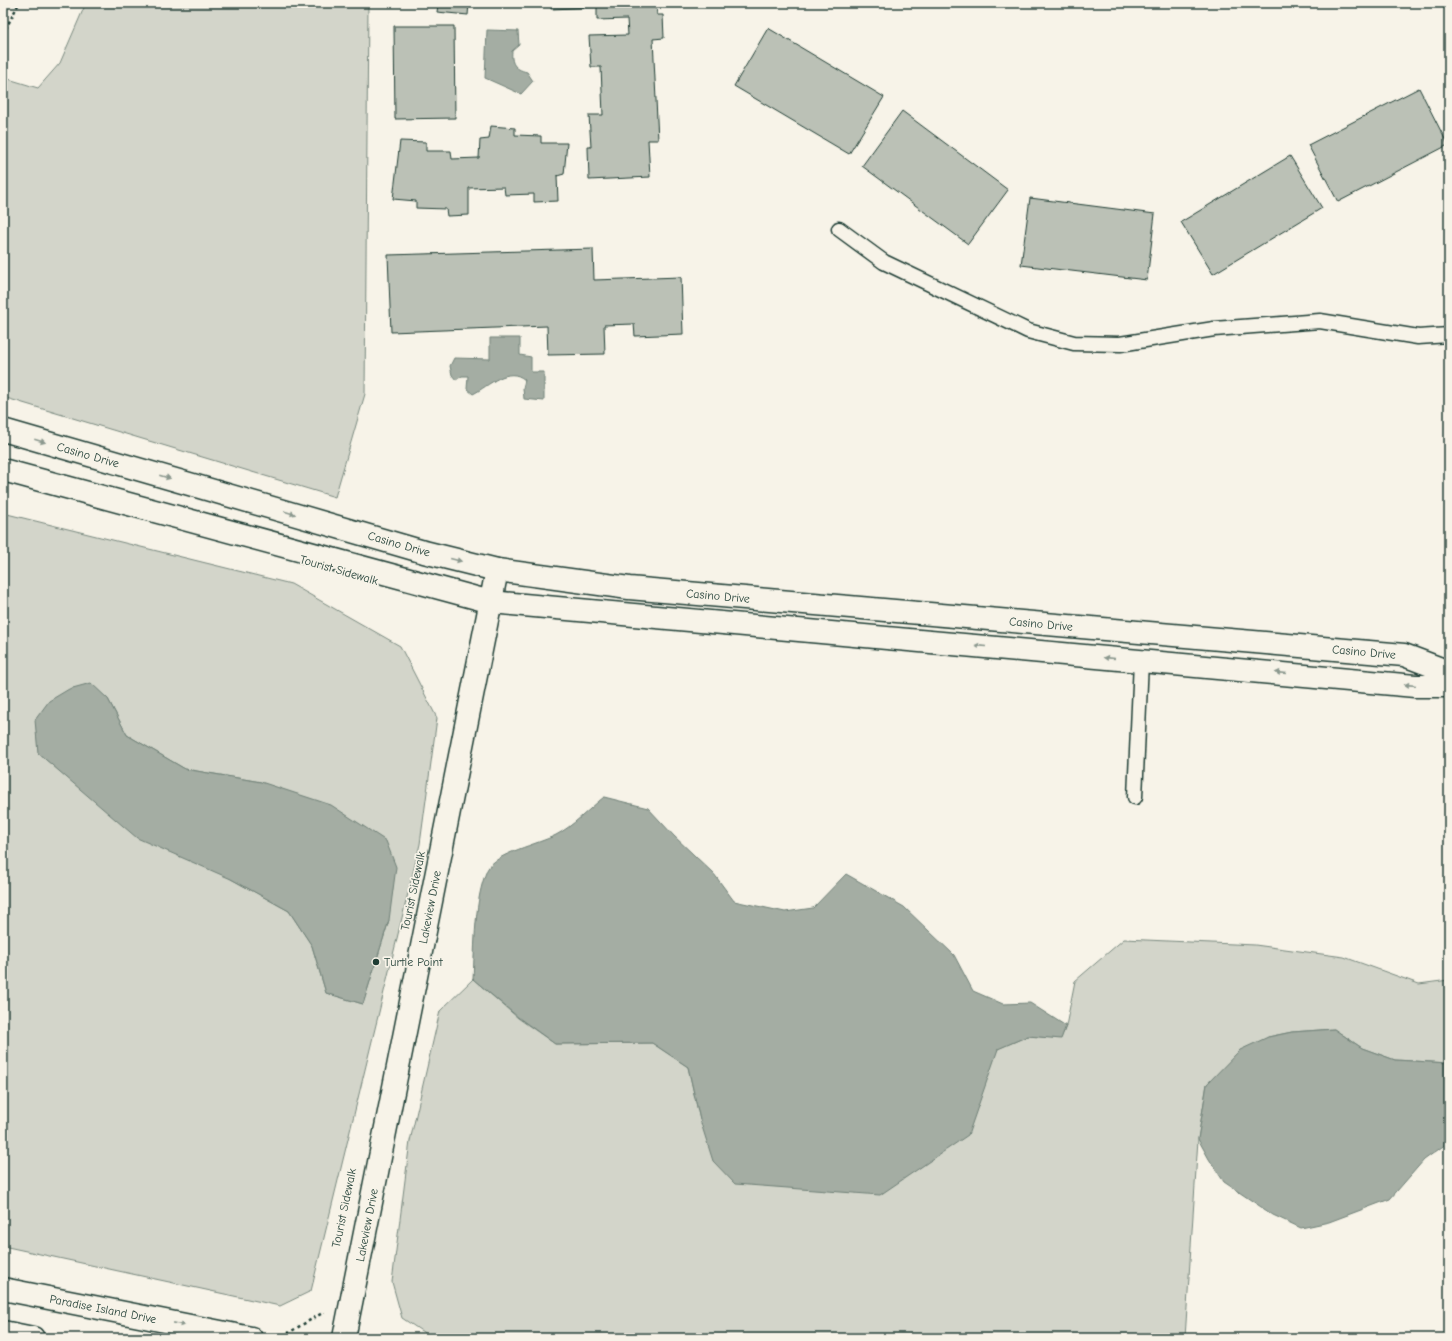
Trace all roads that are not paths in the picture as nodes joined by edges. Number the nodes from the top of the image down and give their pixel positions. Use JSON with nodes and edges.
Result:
{"nodes":[{"id":1,"x":839,"y":229,"type":"dead end"},
{"id":2,"x":1449,"y":335,"type":"edge"},
{"id":3,"x":3,"y":430,"type":"edge"},
{"id":4,"x":3,"y":470,"type":"edge"},
{"id":5,"x":497,"y":570,"type":"junction"},
{"id":6,"x":491,"y":602,"type":"junction"},
{"id":7,"x":1141,"y":661,"type":"junction"},
{"id":8,"x":1449,"y":672,"type":"edge"},
{"id":9,"x":1449,"y":686,"type":"edge"},
{"id":10,"x":1135,"y":797,"type":"dead end"},
{"id":11,"x":3,"y":1289,"type":"edge"},
{"id":12,"x":3,"y":1332,"type":"edge"},
{"id":13,"x":33,"y":1338,"type":"edge"},
{"id":14,"x":251,"y":1338,"type":"edge"},
{"id":15,"x":344,"y":1338,"type":"edge"}],
"edges":[{"from":1,"to":2,"type":"lane"},
{"from":3,"to":5,"type":"street","name":"Casino Drive","one_way":true},
{"from":4,"to":6,"type":"street"},
{"from":5,"to":6,"type":"street","name":"Lakeview Drive"},
{"from":5,"to":8,"type":"street","name":"Casino Drive"},
{"from":7,"to":6,"type":"street","one_way":true},
{"from":6,"to":15,"type":"street","name":"Lakeview Drive"},
{"from":9,"to":7,"type":"street","one_way":true},
{"from":7,"to":10,"type":"lane"},
{"from":11,"to":14,"type":"street","name":"Paradise Island Drive","one_way":true},
{"from":12,"to":13,"type":"street"}]}
